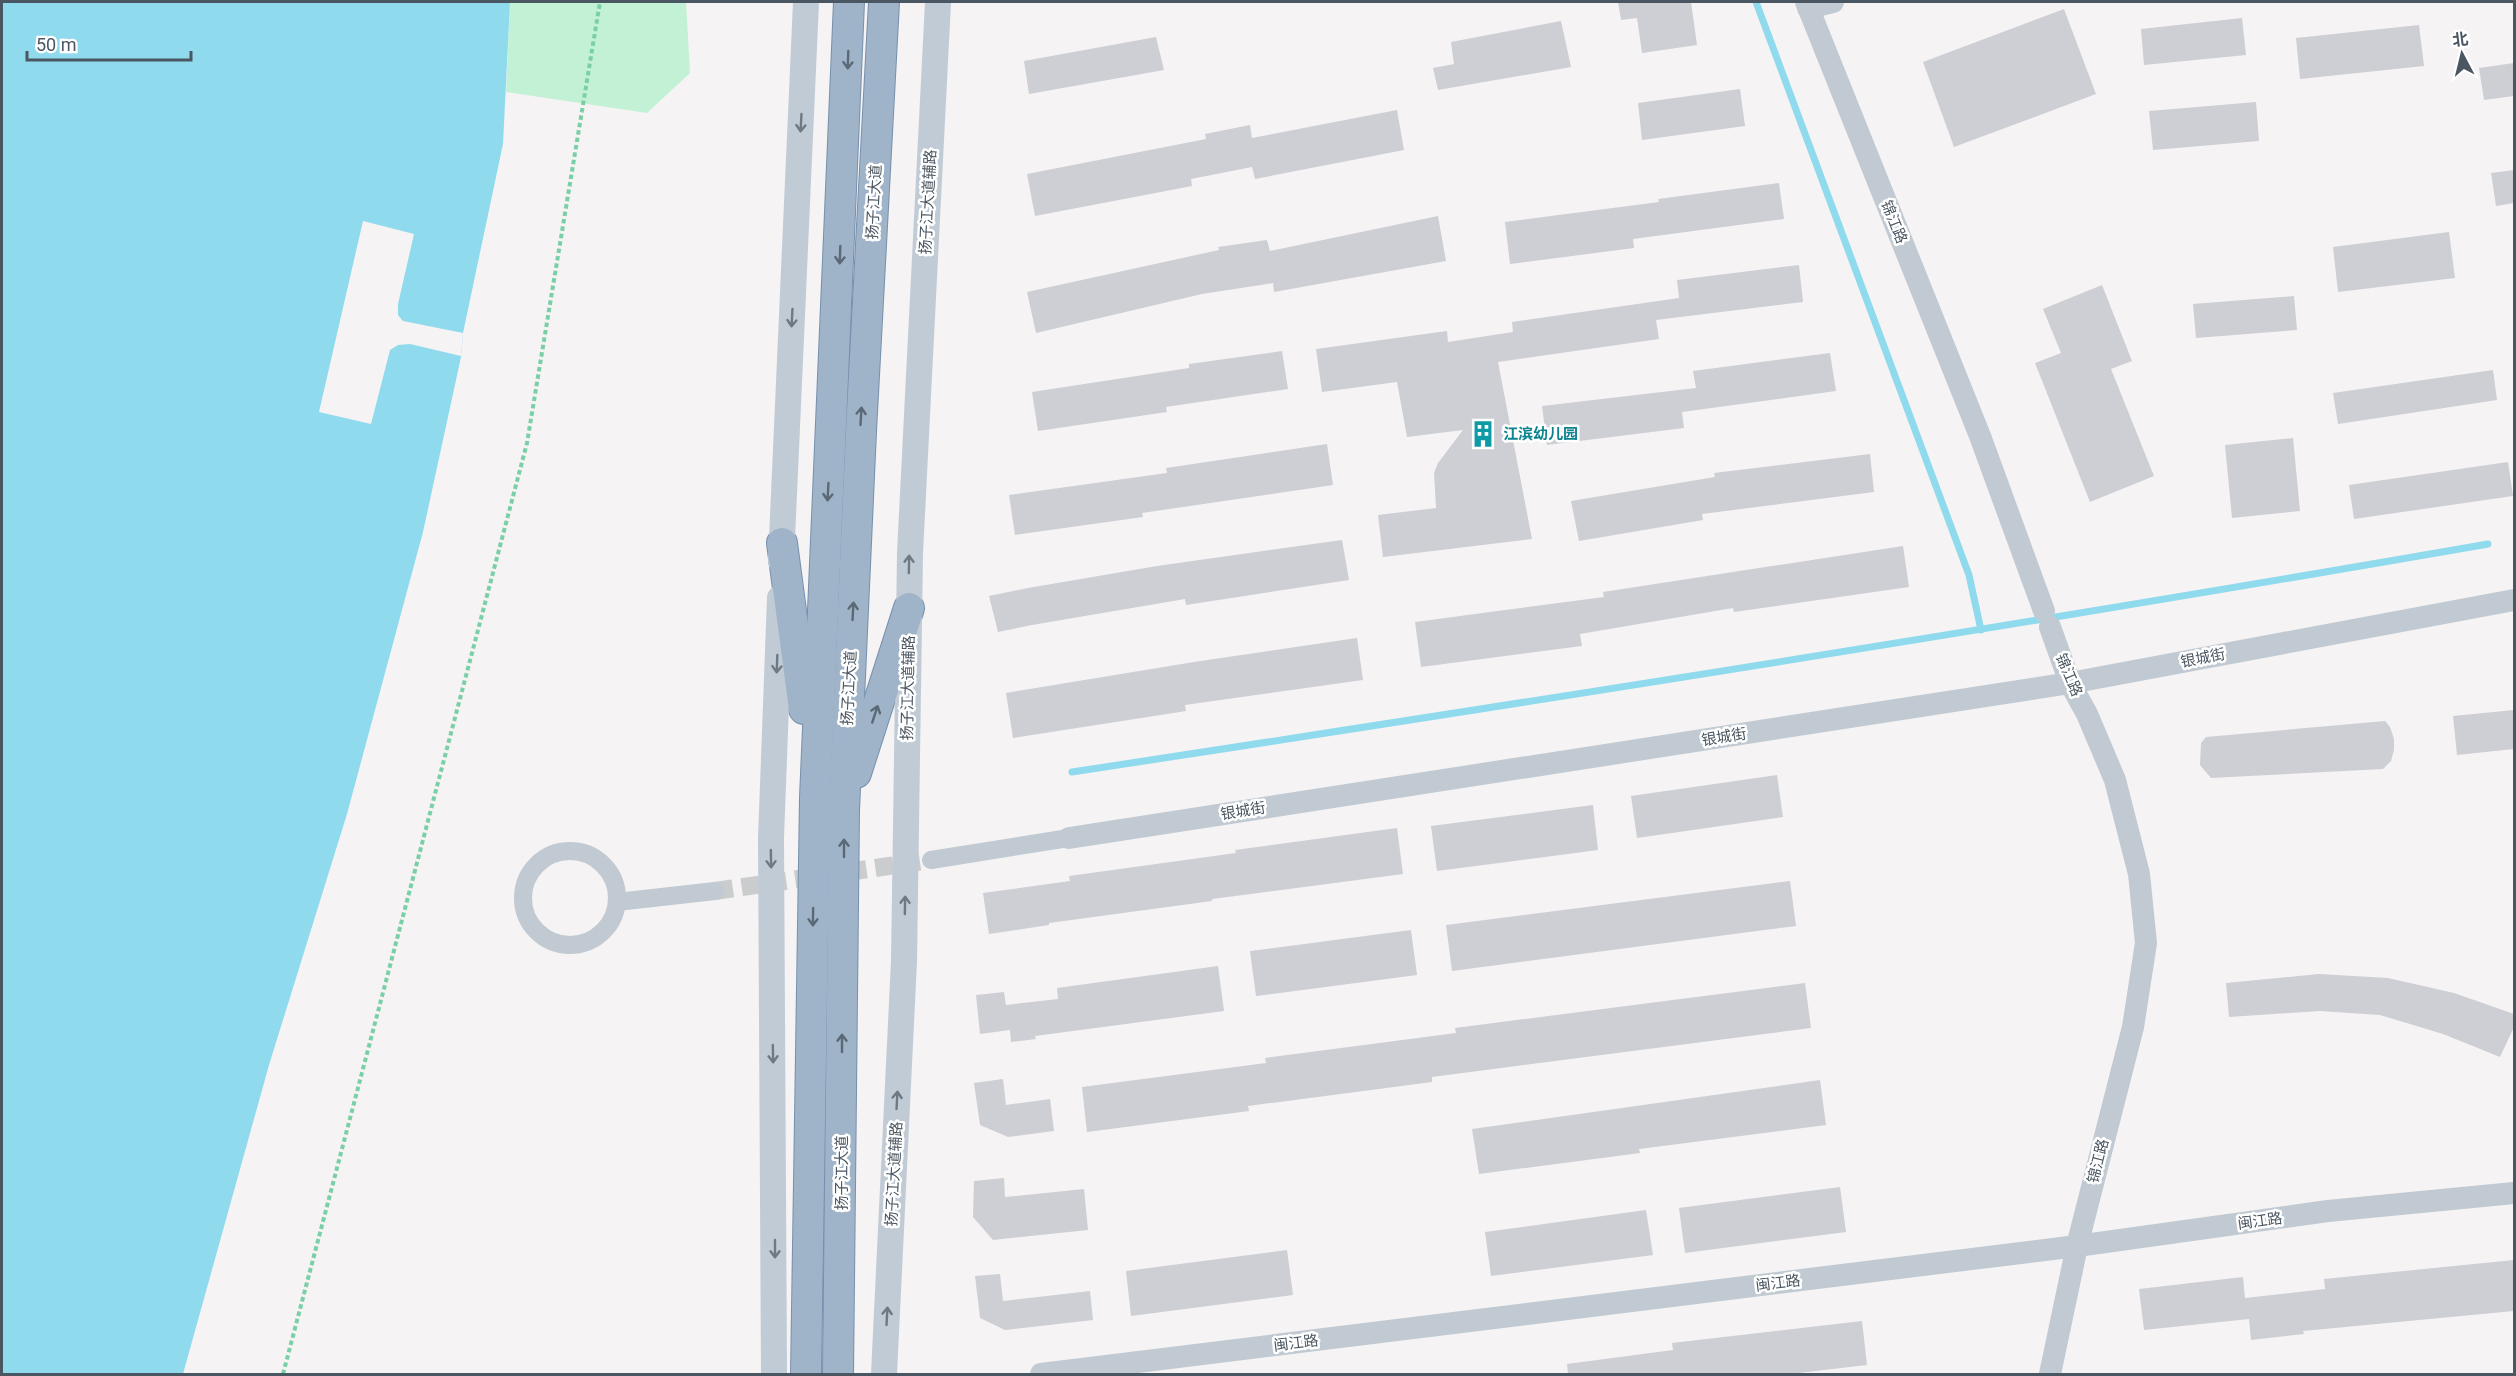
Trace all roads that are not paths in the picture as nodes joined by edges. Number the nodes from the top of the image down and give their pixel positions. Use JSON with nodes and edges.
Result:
{"nodes":[{"id":1,"x":806,"y":2,"type":"edge"},
{"id":2,"x":849,"y":2,"type":"edge"},
{"id":3,"x":884,"y":2,"type":"edge"},
{"id":4,"x":938,"y":2,"type":"edge"},
{"id":5,"x":1833,"y":2,"type":"edge"},
{"id":6,"x":1807,"y":5,"type":"edge"},
{"id":7,"x":782,"y":543,"type":"junction"},
{"id":8,"x":2514,"y":600,"type":"edge"},
{"id":9,"x":909,"y":608,"type":"junction"},
{"id":10,"x":2070,"y":683,"type":"junction"},
{"id":11,"x":815,"y":798,"type":"junction"},
{"id":12,"x":844,"y":810,"type":"junction"},
{"id":13,"x":1069,"y":838,"type":"joint"},
{"id":14,"x":931,"y":860,"type":"tunnel mouth"},
{"id":15,"x":715,"y":891,"type":"tunnel mouth"},
{"id":16,"x":617,"y":902,"type":"junction"},
{"id":17,"x":2514,"y":1193,"type":"edge"},
{"id":18,"x":841,"y":1217,"type":"junction"},
{"id":19,"x":2077,"y":1246,"type":"junction"},
{"id":20,"x":774,"y":1374,"type":"edge"},
{"id":21,"x":806,"y":1374,"type":"edge"},
{"id":22,"x":838,"y":1374,"type":"edge"},
{"id":23,"x":855,"y":1374,"type":"edge"},
{"id":24,"x":884,"y":1374,"type":"edge"},
{"id":25,"x":1041,"y":1374,"type":"edge"},
{"id":26,"x":2050,"y":1374,"type":"edge"}],
"edges":[{"from":1,"to":7,"type":"main road","one_way":true},
{"from":2,"to":11,"type":"highway","name":"扬子江大道","one_way":true},
{"from":12,"to":3,"type":"highway","name":"扬子江大道","one_way":true},
{"from":9,"to":4,"type":"main road","name":"扬子江大道辅路","one_way":true},
{"from":5,"to":6,"type":"street"},
{"from":6,"to":10,"type":"street","name":"锦江路"},
{"from":7,"to":11,"type":"highway"},
{"from":7,"to":20,"type":"main road","one_way":true},
{"from":8,"to":10,"type":"street","name":"银城街"},
{"from":12,"to":9,"type":"highway","one_way":true},
{"from":24,"to":9,"type":"main road","name":"扬子江大道辅路","one_way":true},
{"from":10,"to":13,"type":"street","name":"银城街"},
{"from":10,"to":19,"type":"street","name":"锦江路"},
{"from":11,"to":21,"type":"highway","name":"扬子江大道","one_way":true},
{"from":18,"to":12,"type":"highway","name":"扬子江大道","one_way":true},
{"from":13,"to":14,"type":"street","name":"银城街"},
{"from":15,"to":16,"type":"street"},
{"from":16,"to":16,"type":"street"},
{"from":17,"to":19,"type":"street","name":"闽江路"},
{"from":18,"to":22,"type":"highway","name":"扬子江大道"},
{"from":18,"to":23,"type":"highway"},
{"from":19,"to":25,"type":"street","name":"闽江路"},
{"from":19,"to":26,"type":"street","name":"锦江路"}]}
